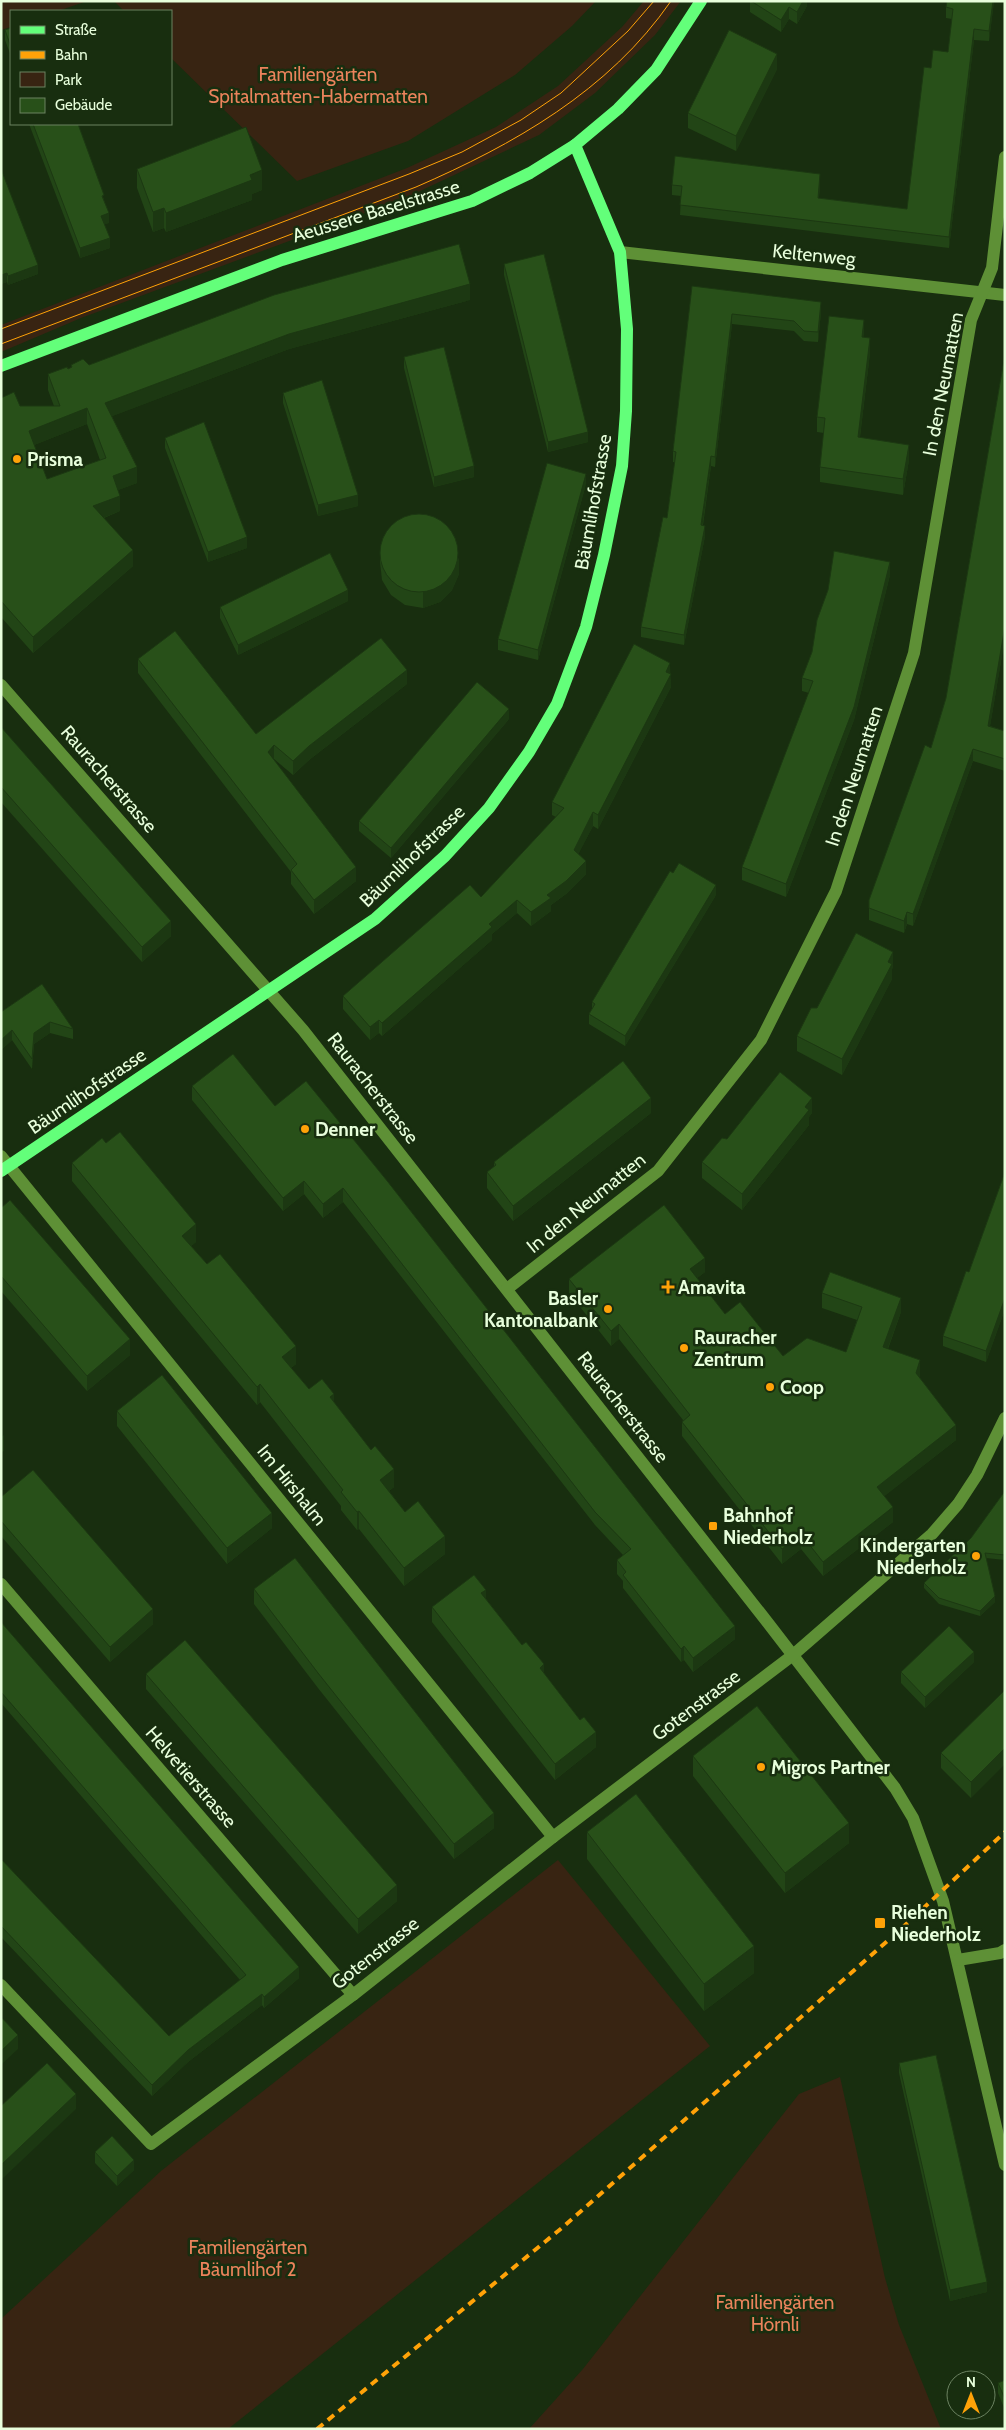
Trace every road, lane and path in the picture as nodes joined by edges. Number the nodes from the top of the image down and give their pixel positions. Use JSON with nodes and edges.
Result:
{"nodes":[{"id":1,"x":701,"y":1,"type":"edge"},
{"id":2,"x":575,"y":145,"type":"junction"},
{"id":3,"x":1005,"y":157,"type":"edge"},
{"id":4,"x":620,"y":252,"type":"junction"},
{"id":5,"x":983,"y":292,"type":"junction"},
{"id":6,"x":1005,"y":295,"type":"edge"},
{"id":7,"x":1,"y":366,"type":"edge"},
{"id":8,"x":1,"y":685,"type":"edge"},
{"id":9,"x":270,"y":991,"type":"junction"},
{"id":10,"x":4,"y":1164,"type":"edge"},
{"id":11,"x":507,"y":1289,"type":"junction"},
{"id":12,"x":1005,"y":1418,"type":"edge"},
{"id":13,"x":1,"y":1584,"type":"edge"},
{"id":14,"x":793,"y":1655,"type":"junction"},
{"id":15,"x":553,"y":1837,"type":"junction"},
{"id":16,"x":1005,"y":1950,"type":"edge"},
{"id":17,"x":958,"y":1960,"type":"junction"},
{"id":18,"x":1,"y":1985,"type":"edge"},
{"id":19,"x":352,"y":1995,"type":"junction"},
{"id":20,"x":1005,"y":2165,"type":"edge"}],
"edges":[{"from":1,"to":2,"type":"main road","name":"Aeussere Baselstrasse"},
{"from":2,"to":4,"type":"main road","name":"Bäumlihofstrasse"},
{"from":2,"to":7,"type":"main road","name":"Aeussere Baselstrasse"},
{"from":3,"to":5,"type":"street","name":"In den Neumatten"},
{"from":4,"to":5,"type":"street","name":"Keltenweg"},
{"from":4,"to":9,"type":"main road","name":"Bäumlihofstrasse"},
{"from":5,"to":6,"type":"street","name":"Keltenweg"},
{"from":5,"to":11,"type":"street","name":"In den Neumatten"},
{"from":8,"to":9,"type":"street","name":"Rauracherstrasse"},
{"from":9,"to":10,"type":"main road","name":"Bäumlihofstrasse"},
{"from":9,"to":11,"type":"street","name":"Rauracherstrasse"},
{"from":10,"to":15,"type":"street","name":"Im Hirshalm"},
{"from":11,"to":14,"type":"street","name":"Rauracherstrasse"},
{"from":12,"to":14,"type":"street","name":"Gotenstrasse"},
{"from":13,"to":19,"type":"street","name":"Helvetierstrasse"},
{"from":14,"to":15,"type":"street","name":"Gotenstrasse"},
{"from":14,"to":17,"type":"street","name":"Rauracherstrasse"},
{"from":15,"to":19,"type":"street","name":"Gotenstrasse"},
{"from":16,"to":17,"type":"street"},
{"from":17,"to":20,"type":"street","name":"Rauracherstrasse"},
{"from":18,"to":19,"type":"street","name":"Gotenstrasse"}]}
